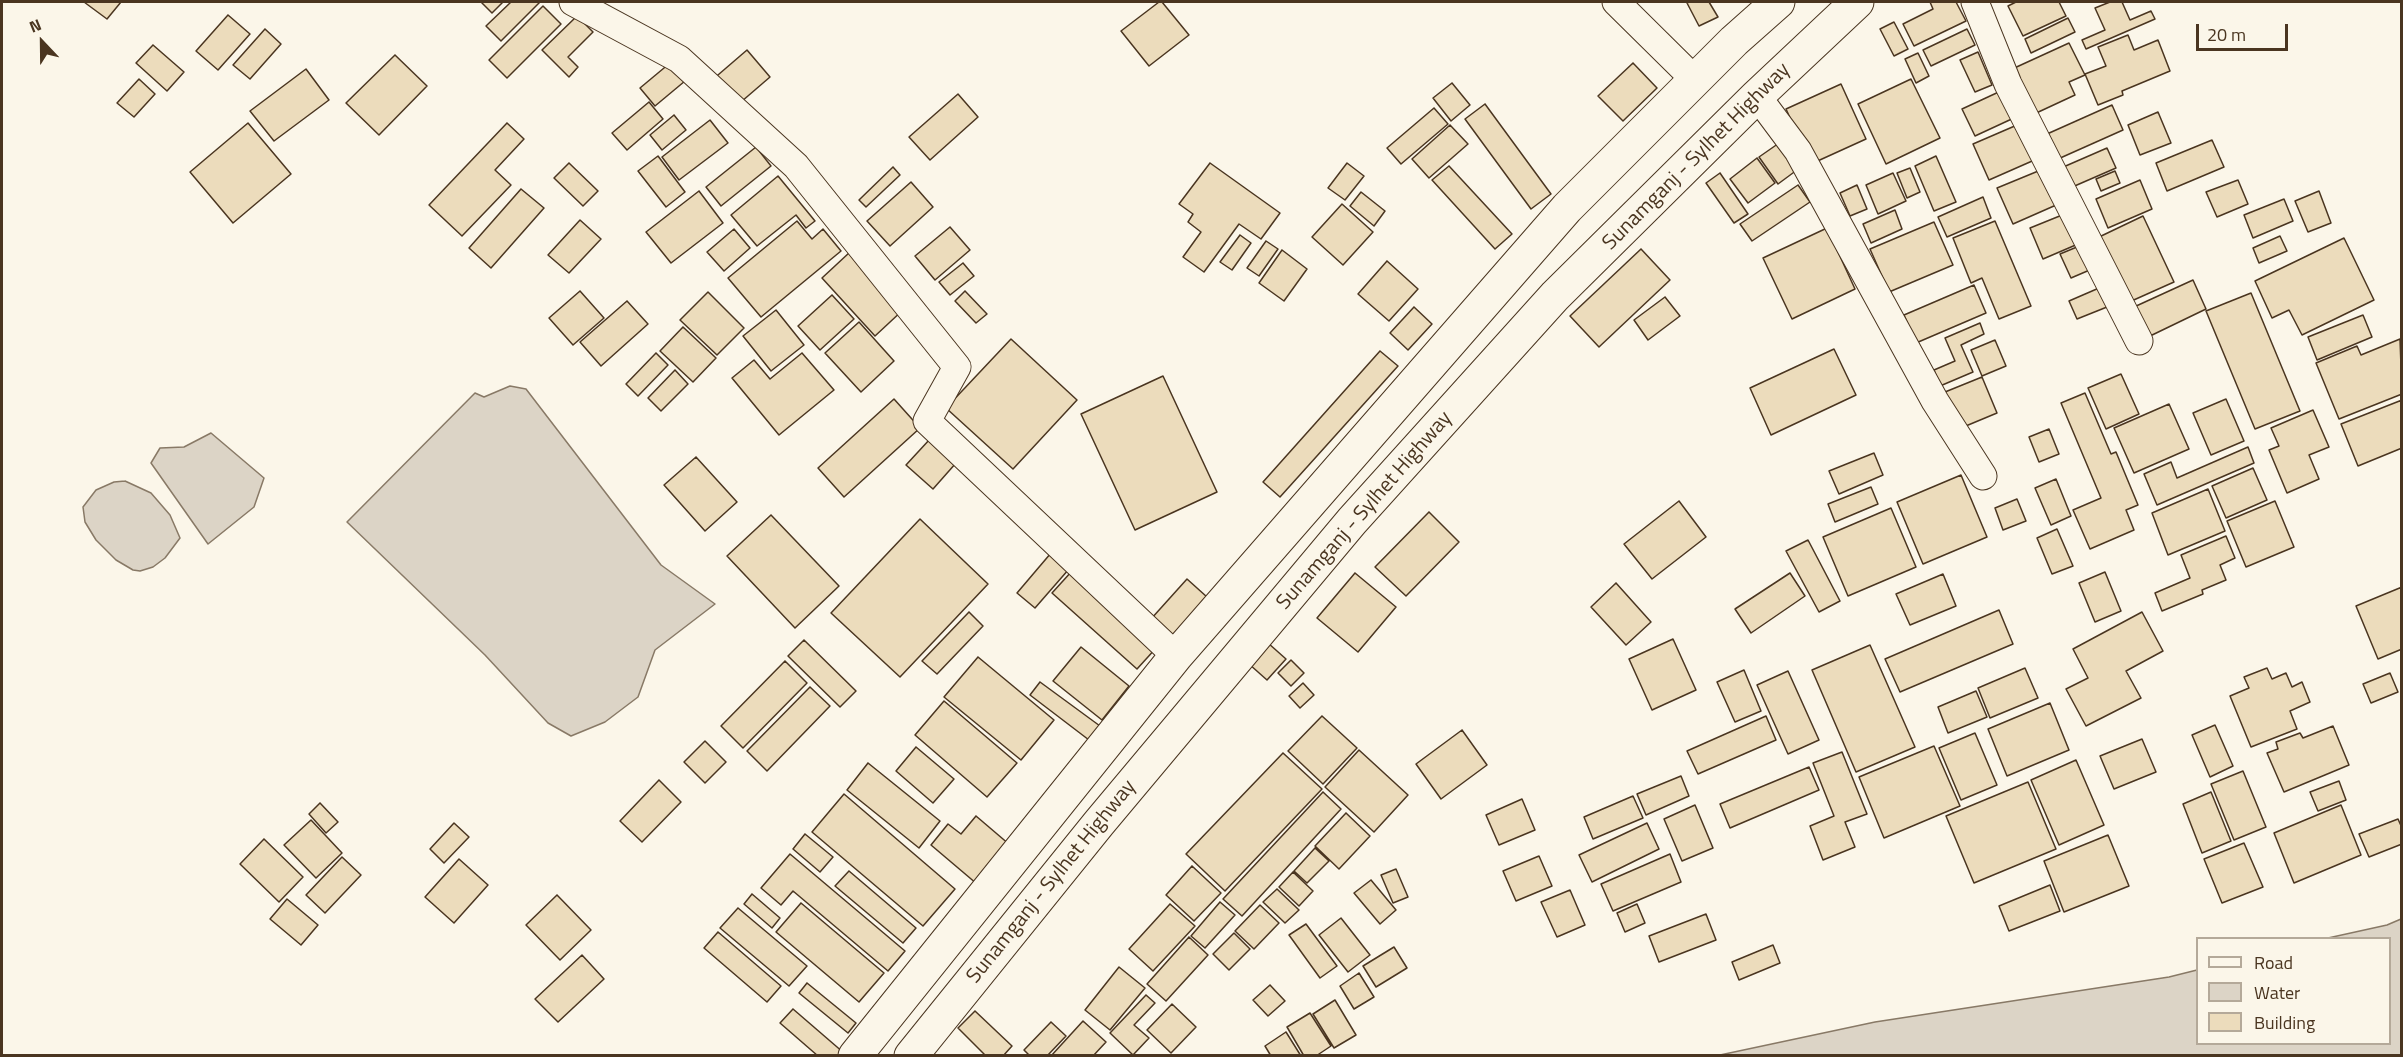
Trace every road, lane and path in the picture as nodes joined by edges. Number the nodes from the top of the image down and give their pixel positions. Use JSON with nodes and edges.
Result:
{"nodes":[{"id":1,"x":573,"y":2,"type":"edge"},
{"id":2,"x":1616,"y":2,"type":"edge"},
{"id":3,"x":1778,"y":2,"type":"edge"},
{"id":4,"x":1857,"y":2,"type":"edge"},
{"id":5,"x":1974,"y":2,"type":"edge"},
{"id":6,"x":1695,"y":80,"type":"junction"},
{"id":7,"x":1757,"y":96,"type":"junction"},
{"id":8,"x":2139,"y":341,"type":"dead end"},
{"id":9,"x":1983,"y":476,"type":"dead end"},
{"id":10,"x":1176,"y":656,"type":"junction"},
{"id":11,"x":855,"y":1056,"type":"edge"},
{"id":12,"x":911,"y":1056,"type":"edge"}],
"edges":[{"from":1,"to":10,"type":"street"},
{"from":2,"to":6,"type":"street"},
{"from":3,"to":6,"type":"main road","name":"Sunamganj - Sylhet Highway"},
{"from":4,"to":7,"type":"main road","name":"Sunamganj - Sylhet Highway"},
{"from":5,"to":8,"type":"street"},
{"from":6,"to":10,"type":"main road","name":"Sunamganj - Sylhet Highway"},
{"from":7,"to":9,"type":"street"},
{"from":7,"to":12,"type":"main road","name":"Sunamganj - Sylhet Highway"},
{"from":10,"to":11,"type":"main road","name":"Sunamganj - Sylhet Highway"}]}
